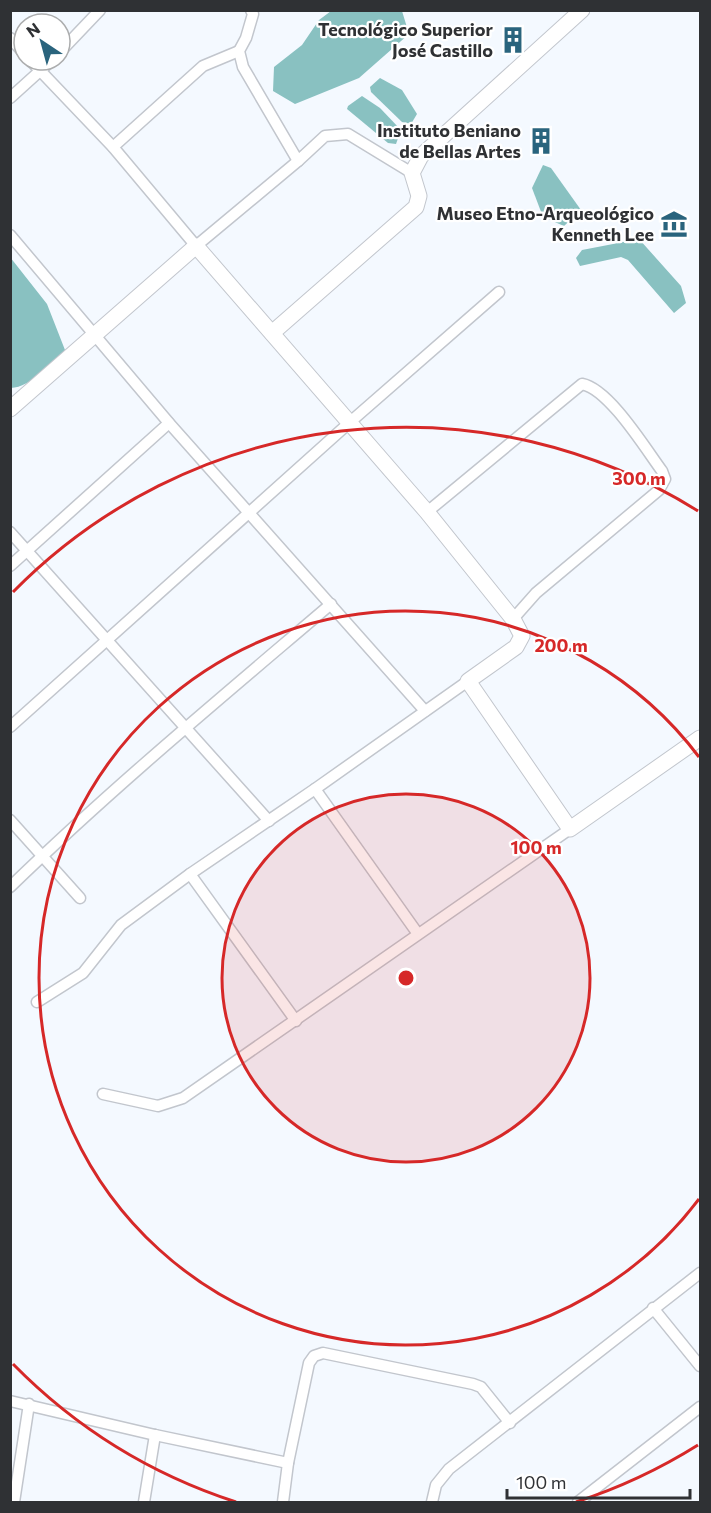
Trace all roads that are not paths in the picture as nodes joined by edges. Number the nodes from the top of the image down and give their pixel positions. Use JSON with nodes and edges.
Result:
{"nodes":[{"id":1,"x":100,"y":10,"type":"edge"},
{"id":2,"x":251,"y":10,"type":"edge"},
{"id":3,"x":582,"y":10,"type":"edge"},
{"id":4,"x":72,"y":39,"type":"edge"},
{"id":5,"x":239,"y":51,"type":"junction"},
{"id":6,"x":41,"y":72,"type":"joint"},
{"id":7,"x":10,"y":98,"type":"edge"},
{"id":8,"x":113,"y":147,"type":"junction"},
{"id":9,"x":298,"y":161,"type":"junction"},
{"id":10,"x":412,"y":173,"type":"junction"},
{"id":11,"x":10,"y":235,"type":"edge"},
{"id":12,"x":196,"y":246,"type":"junction"},
{"id":13,"x":499,"y":292,"type":"dead end"},
{"id":14,"x":272,"y":333,"type":"junction"},
{"id":15,"x":95,"y":336,"type":"junction"},
{"id":16,"x":10,"y":409,"type":"edge"},
{"id":17,"x":169,"y":423,"type":"junction"},
{"id":18,"x":349,"y":423,"type":"junction"},
{"id":19,"x":428,"y":512,"type":"junction"},
{"id":20,"x":250,"y":514,"type":"junction"},
{"id":21,"x":10,"y":532,"type":"edge"},
{"id":22,"x":28,"y":551,"type":"junction"},
{"id":23,"x":10,"y":567,"type":"edge"},
{"id":24,"x":331,"y":604,"type":"junction"},
{"id":25,"x":513,"y":620,"type":"junction"},
{"id":26,"x":106,"y":641,"type":"junction"},
{"id":27,"x":468,"y":681,"type":"junction"},
{"id":28,"x":425,"y":711,"type":"junction"},
{"id":29,"x":10,"y":727,"type":"edge"},
{"id":30,"x":185,"y":729,"type":"junction"},
{"id":31,"x":700,"y":738,"type":"edge"},
{"id":32,"x":315,"y":789,"type":"junction"},
{"id":33,"x":10,"y":820,"type":"edge"},
{"id":34,"x":269,"y":821,"type":"junction"},
{"id":35,"x":570,"y":829,"type":"junction"},
{"id":36,"x":42,"y":856,"type":"junction"},
{"id":37,"x":190,"y":874,"type":"junction"},
{"id":38,"x":10,"y":887,"type":"edge"},
{"id":39,"x":80,"y":898,"type":"dead end"},
{"id":40,"x":418,"y":934,"type":"junction"},
{"id":41,"x":37,"y":1002,"type":"dead end"},
{"id":42,"x":296,"y":1021,"type":"junction"},
{"id":43,"x":103,"y":1094,"type":"dead end"},
{"id":44,"x":700,"y":1273,"type":"edge"},
{"id":45,"x":653,"y":1308,"type":"junction"},
{"id":46,"x":700,"y":1366,"type":"edge"},
{"id":47,"x":10,"y":1401,"type":"edge"},
{"id":48,"x":29,"y":1404,"type":"junction"},
{"id":49,"x":700,"y":1407,"type":"edge"},
{"id":50,"x":510,"y":1423,"type":"junction"},
{"id":51,"x":155,"y":1436,"type":"junction"},
{"id":52,"x":288,"y":1463,"type":"junction"},
{"id":53,"x":14,"y":1503,"type":"edge"},
{"id":54,"x":144,"y":1503,"type":"edge"},
{"id":55,"x":283,"y":1503,"type":"edge"},
{"id":56,"x":432,"y":1503,"type":"edge"},
{"id":57,"x":578,"y":1503,"type":"edge"}],
"edges":[{"from":1,"to":4,"type":"street"},
{"from":2,"to":5,"type":"street"},
{"from":3,"to":10,"type":"street"},
{"from":5,"to":8,"type":"street"},
{"from":5,"to":9,"type":"street"},
{"from":6,"to":7,"type":"street"},
{"from":6,"to":8,"type":"street"},
{"from":8,"to":12,"type":"street"},
{"from":9,"to":10,"type":"street"},
{"from":9,"to":12,"type":"street"},
{"from":10,"to":14,"type":"street"},
{"from":11,"to":15,"type":"street"},
{"from":12,"to":14,"type":"street"},
{"from":12,"to":15,"type":"street"},
{"from":13,"to":18,"type":"street"},
{"from":14,"to":18,"type":"street"},
{"from":15,"to":16,"type":"street"},
{"from":15,"to":17,"type":"street"},
{"from":17,"to":20,"type":"street"},
{"from":17,"to":22,"type":"street"},
{"from":18,"to":19,"type":"street"},
{"from":18,"to":20,"type":"street"},
{"from":19,"to":25,"type":"street"},
{"from":19,"to":25,"type":"street"},
{"from":20,"to":24,"type":"street"},
{"from":20,"to":26,"type":"street"},
{"from":21,"to":22,"type":"street"},
{"from":22,"to":23,"type":"street"},
{"from":22,"to":26,"type":"street"},
{"from":24,"to":28,"type":"street"},
{"from":24,"to":30,"type":"street"},
{"from":25,"to":27,"type":"street"},
{"from":26,"to":29,"type":"street"},
{"from":26,"to":30,"type":"street"},
{"from":27,"to":28,"type":"street"},
{"from":27,"to":35,"type":"street"},
{"from":28,"to":32,"type":"street"},
{"from":30,"to":34,"type":"street"},
{"from":30,"to":36,"type":"street"},
{"from":31,"to":35,"type":"street"},
{"from":32,"to":34,"type":"street"},
{"from":32,"to":40,"type":"street"},
{"from":33,"to":36,"type":"street"},
{"from":34,"to":37,"type":"street"},
{"from":35,"to":40,"type":"street"},
{"from":36,"to":38,"type":"street"},
{"from":36,"to":39,"type":"street"},
{"from":37,"to":41,"type":"street"},
{"from":37,"to":42,"type":"street"},
{"from":40,"to":42,"type":"street"},
{"from":42,"to":43,"type":"street"},
{"from":44,"to":45,"type":"street"},
{"from":45,"to":46,"type":"street"},
{"from":45,"to":50,"type":"street"},
{"from":47,"to":48,"type":"street"},
{"from":48,"to":51,"type":"street"},
{"from":48,"to":53,"type":"street"},
{"from":49,"to":57,"type":"street"},
{"from":50,"to":52,"type":"street"},
{"from":50,"to":56,"type":"street"},
{"from":51,"to":52,"type":"street"},
{"from":51,"to":54,"type":"street"},
{"from":52,"to":55,"type":"street"}]}
